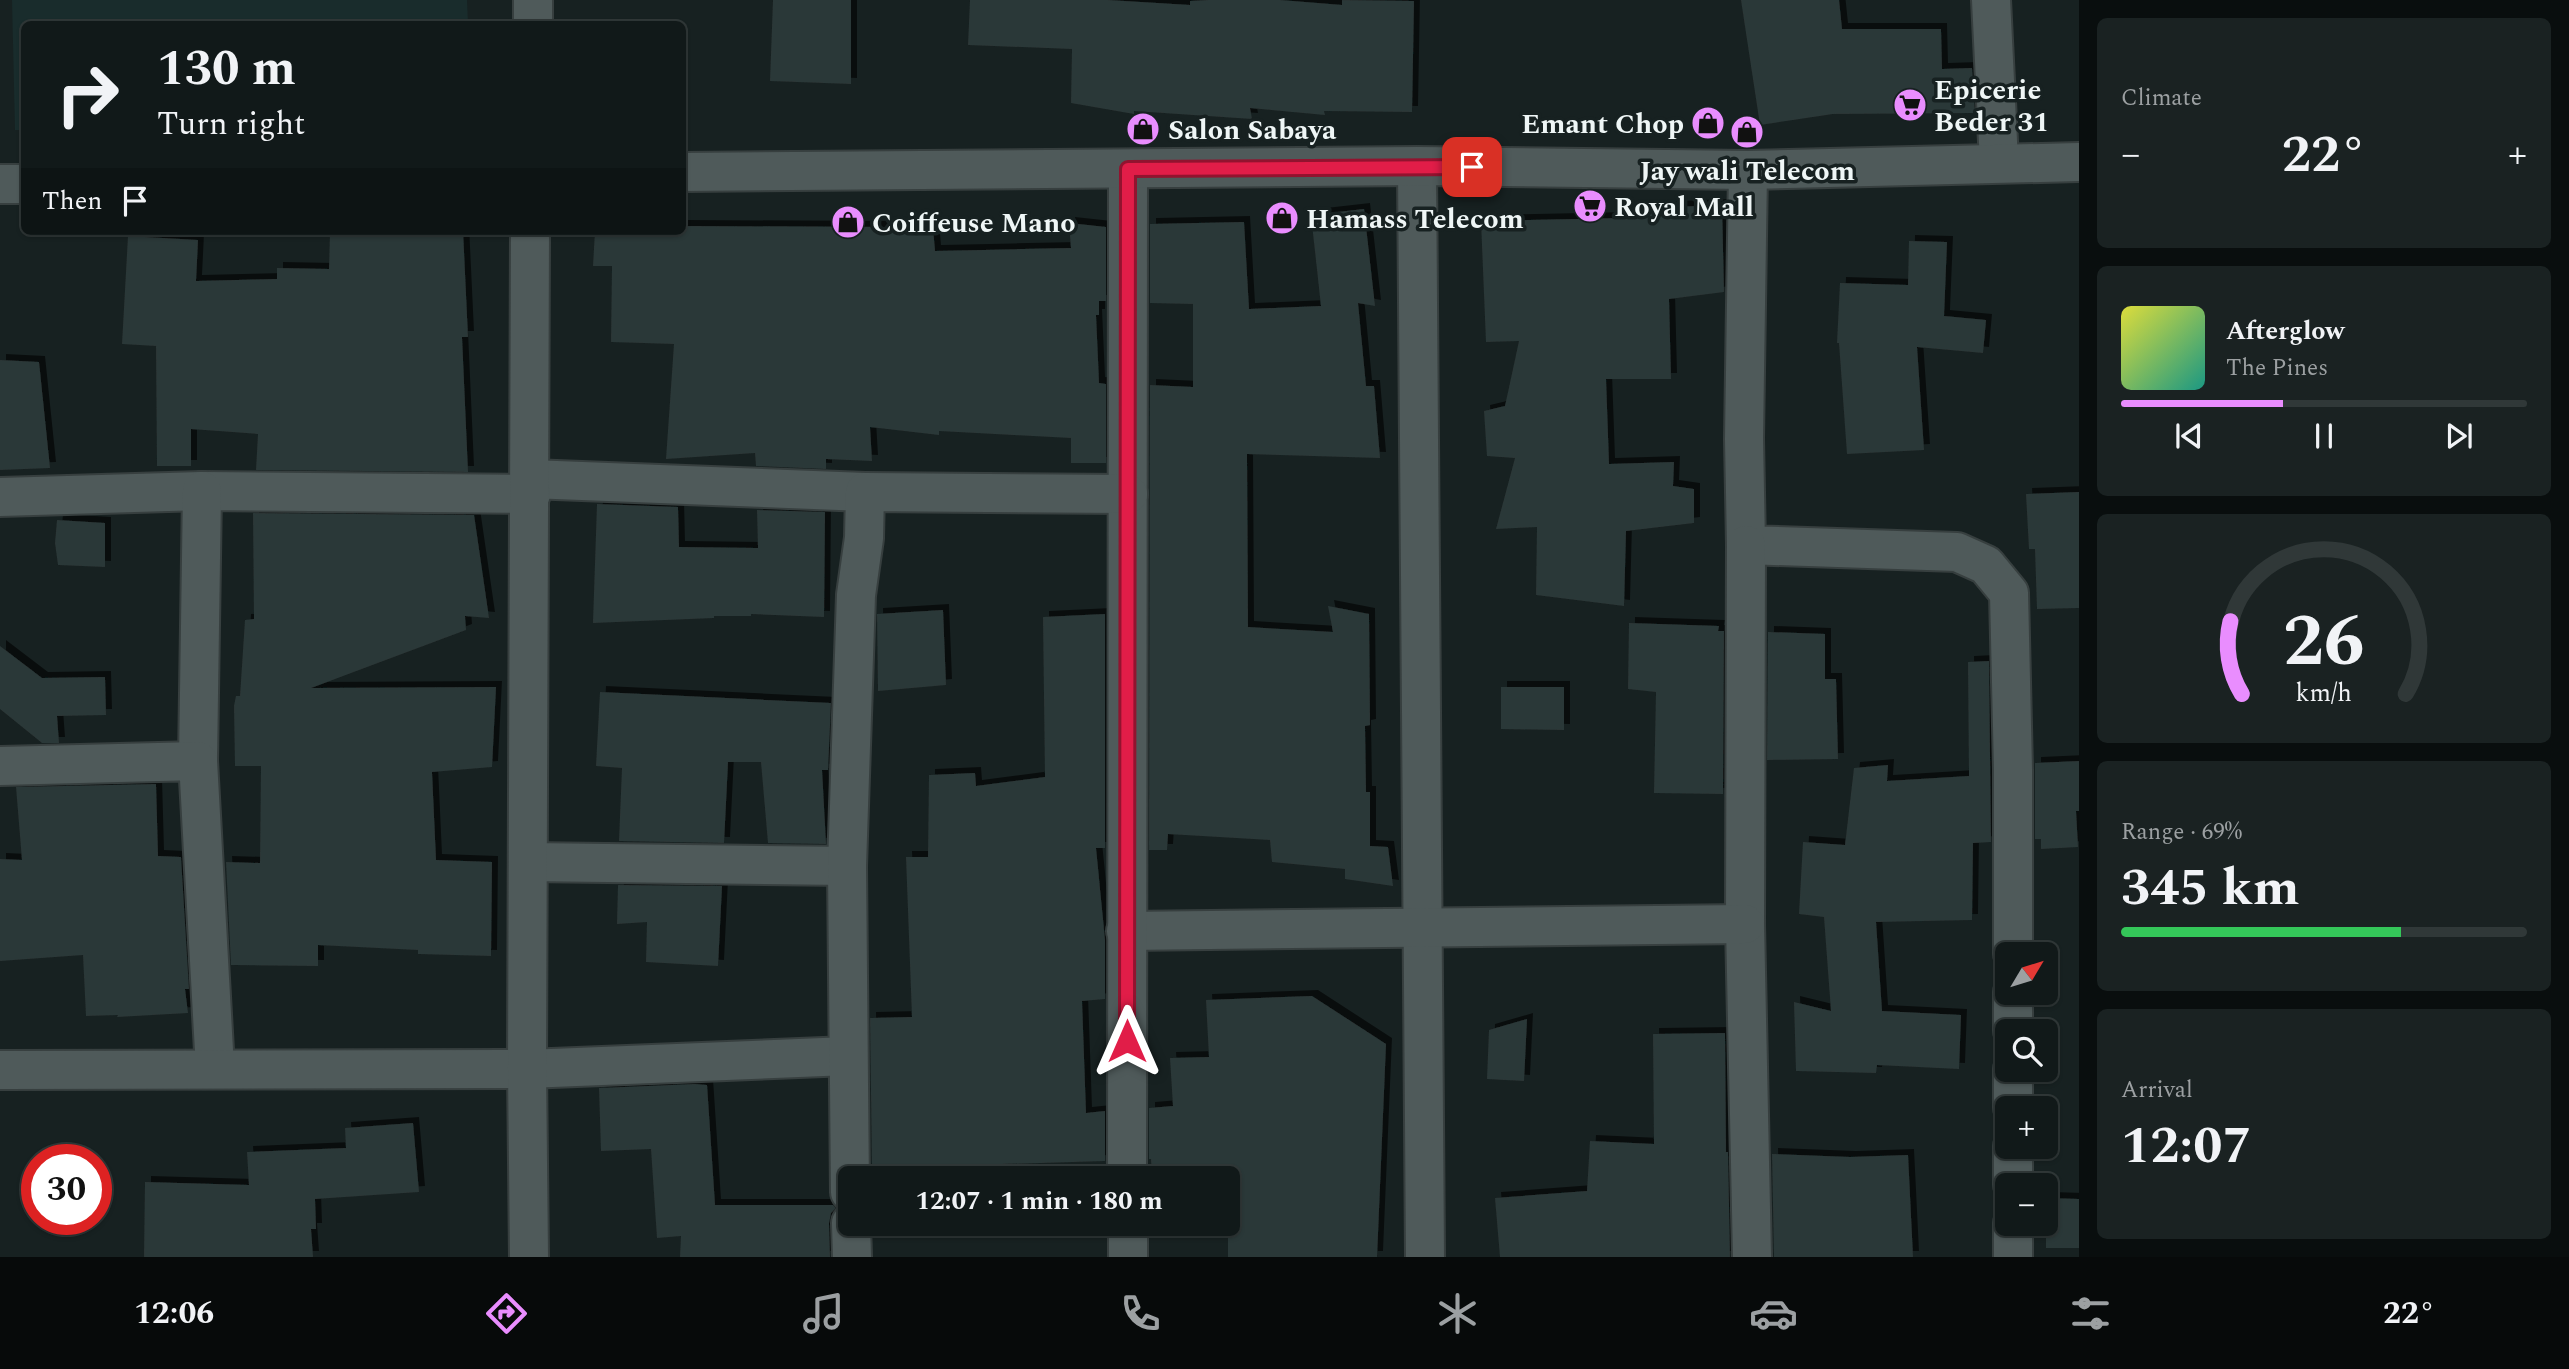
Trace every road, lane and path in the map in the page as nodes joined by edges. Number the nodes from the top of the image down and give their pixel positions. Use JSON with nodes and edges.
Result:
{"nodes":[{"id":1,"x":533,"y":0,"type":"edge"},
{"id":2,"x":1991,"y":0,"type":"edge"},
{"id":3,"x":533,"y":21,"type":"edge"},
{"id":4,"x":1999,"y":162,"type":"junction"},
{"id":5,"x":2079,"y":162,"type":"edge"},
{"id":6,"x":1417,"y":166,"type":"junction"},
{"id":7,"x":1128,"y":169,"type":"junction"},
{"id":8,"x":1748,"y":170,"type":"junction"},
{"id":9,"x":686,"y":172,"type":"edge"},
{"id":10,"x":0,"y":184,"type":"edge"},
{"id":11,"x":21,"y":184,"type":"edge"},
{"id":12,"x":530,"y":235,"type":"edge"},
{"id":13,"x":530,"y":487,"type":"junction"},
{"id":14,"x":202,"y":491,"type":"junction"},
{"id":15,"x":865,"y":492,"type":"junction"},
{"id":16,"x":1128,"y":494,"type":"junction"},
{"id":17,"x":0,"y":498,"type":"edge"},
{"id":18,"x":1746,"y":545,"type":"junction"},
{"id":19,"x":198,"y":761,"type":"junction"},
{"id":20,"x":0,"y":766,"type":"edge"},
{"id":21,"x":528,"y":862,"type":"junction"},
{"id":22,"x":846,"y":866,"type":"junction"},
{"id":23,"x":1745,"y":924,"type":"junction"},
{"id":24,"x":1424,"y":928,"type":"junction"},
{"id":25,"x":1126,"y":931,"type":"junction"},
{"id":26,"x":2013,"y":942,"type":"edge"},
{"id":27,"x":848,"y":1056,"type":"junction"},
{"id":28,"x":215,"y":1069,"type":"junction"},
{"id":29,"x":527,"y":1069,"type":"junction"},
{"id":30,"x":0,"y":1070,"type":"edge"},
{"id":31,"x":850,"y":1166,"type":"edge"},
{"id":32,"x":1127,"y":1166,"type":"edge"},
{"id":33,"x":851,"y":1236,"type":"edge"},
{"id":34,"x":1128,"y":1236,"type":"edge"},
{"id":35,"x":2013,"y":1236,"type":"edge"},
{"id":36,"x":529,"y":1257,"type":"edge"},
{"id":37,"x":852,"y":1257,"type":"edge"},
{"id":38,"x":1128,"y":1257,"type":"edge"},
{"id":39,"x":1425,"y":1257,"type":"edge"},
{"id":40,"x":1752,"y":1257,"type":"edge"},
{"id":41,"x":2013,"y":1257,"type":"edge"}],
"edges":[{"from":1,"to":3,"type":"street"},
{"from":2,"to":4,"type":"street"},
{"from":4,"to":5,"type":"street"},
{"from":4,"to":8,"type":"street"},
{"from":6,"to":7,"type":"street"},
{"from":6,"to":8,"type":"street"},
{"from":6,"to":24,"type":"street"},
{"from":7,"to":9,"type":"street"},
{"from":7,"to":16,"type":"street"},
{"from":8,"to":18,"type":"street"},
{"from":10,"to":11,"type":"street"},
{"from":12,"to":13,"type":"street"},
{"from":13,"to":14,"type":"street"},
{"from":13,"to":15,"type":"street"},
{"from":13,"to":21,"type":"street"},
{"from":14,"to":17,"type":"street"},
{"from":14,"to":19,"type":"street"},
{"from":15,"to":16,"type":"street"},
{"from":15,"to":22,"type":"street"},
{"from":16,"to":25,"type":"street"},
{"from":18,"to":23,"type":"street"},
{"from":18,"to":26,"type":"street"},
{"from":19,"to":20,"type":"street"},
{"from":19,"to":28,"type":"street"},
{"from":21,"to":22,"type":"street"},
{"from":21,"to":29,"type":"street"},
{"from":22,"to":27,"type":"street"},
{"from":23,"to":24,"type":"street"},
{"from":23,"to":40,"type":"street"},
{"from":24,"to":25,"type":"street"},
{"from":24,"to":39,"type":"street"},
{"from":25,"to":32,"type":"street"},
{"from":27,"to":29,"type":"street"},
{"from":27,"to":31,"type":"street"},
{"from":28,"to":29,"type":"street"},
{"from":28,"to":30,"type":"street"},
{"from":29,"to":36,"type":"street"},
{"from":33,"to":37,"type":"street"},
{"from":34,"to":38,"type":"street"},
{"from":35,"to":41,"type":"street"}]}
